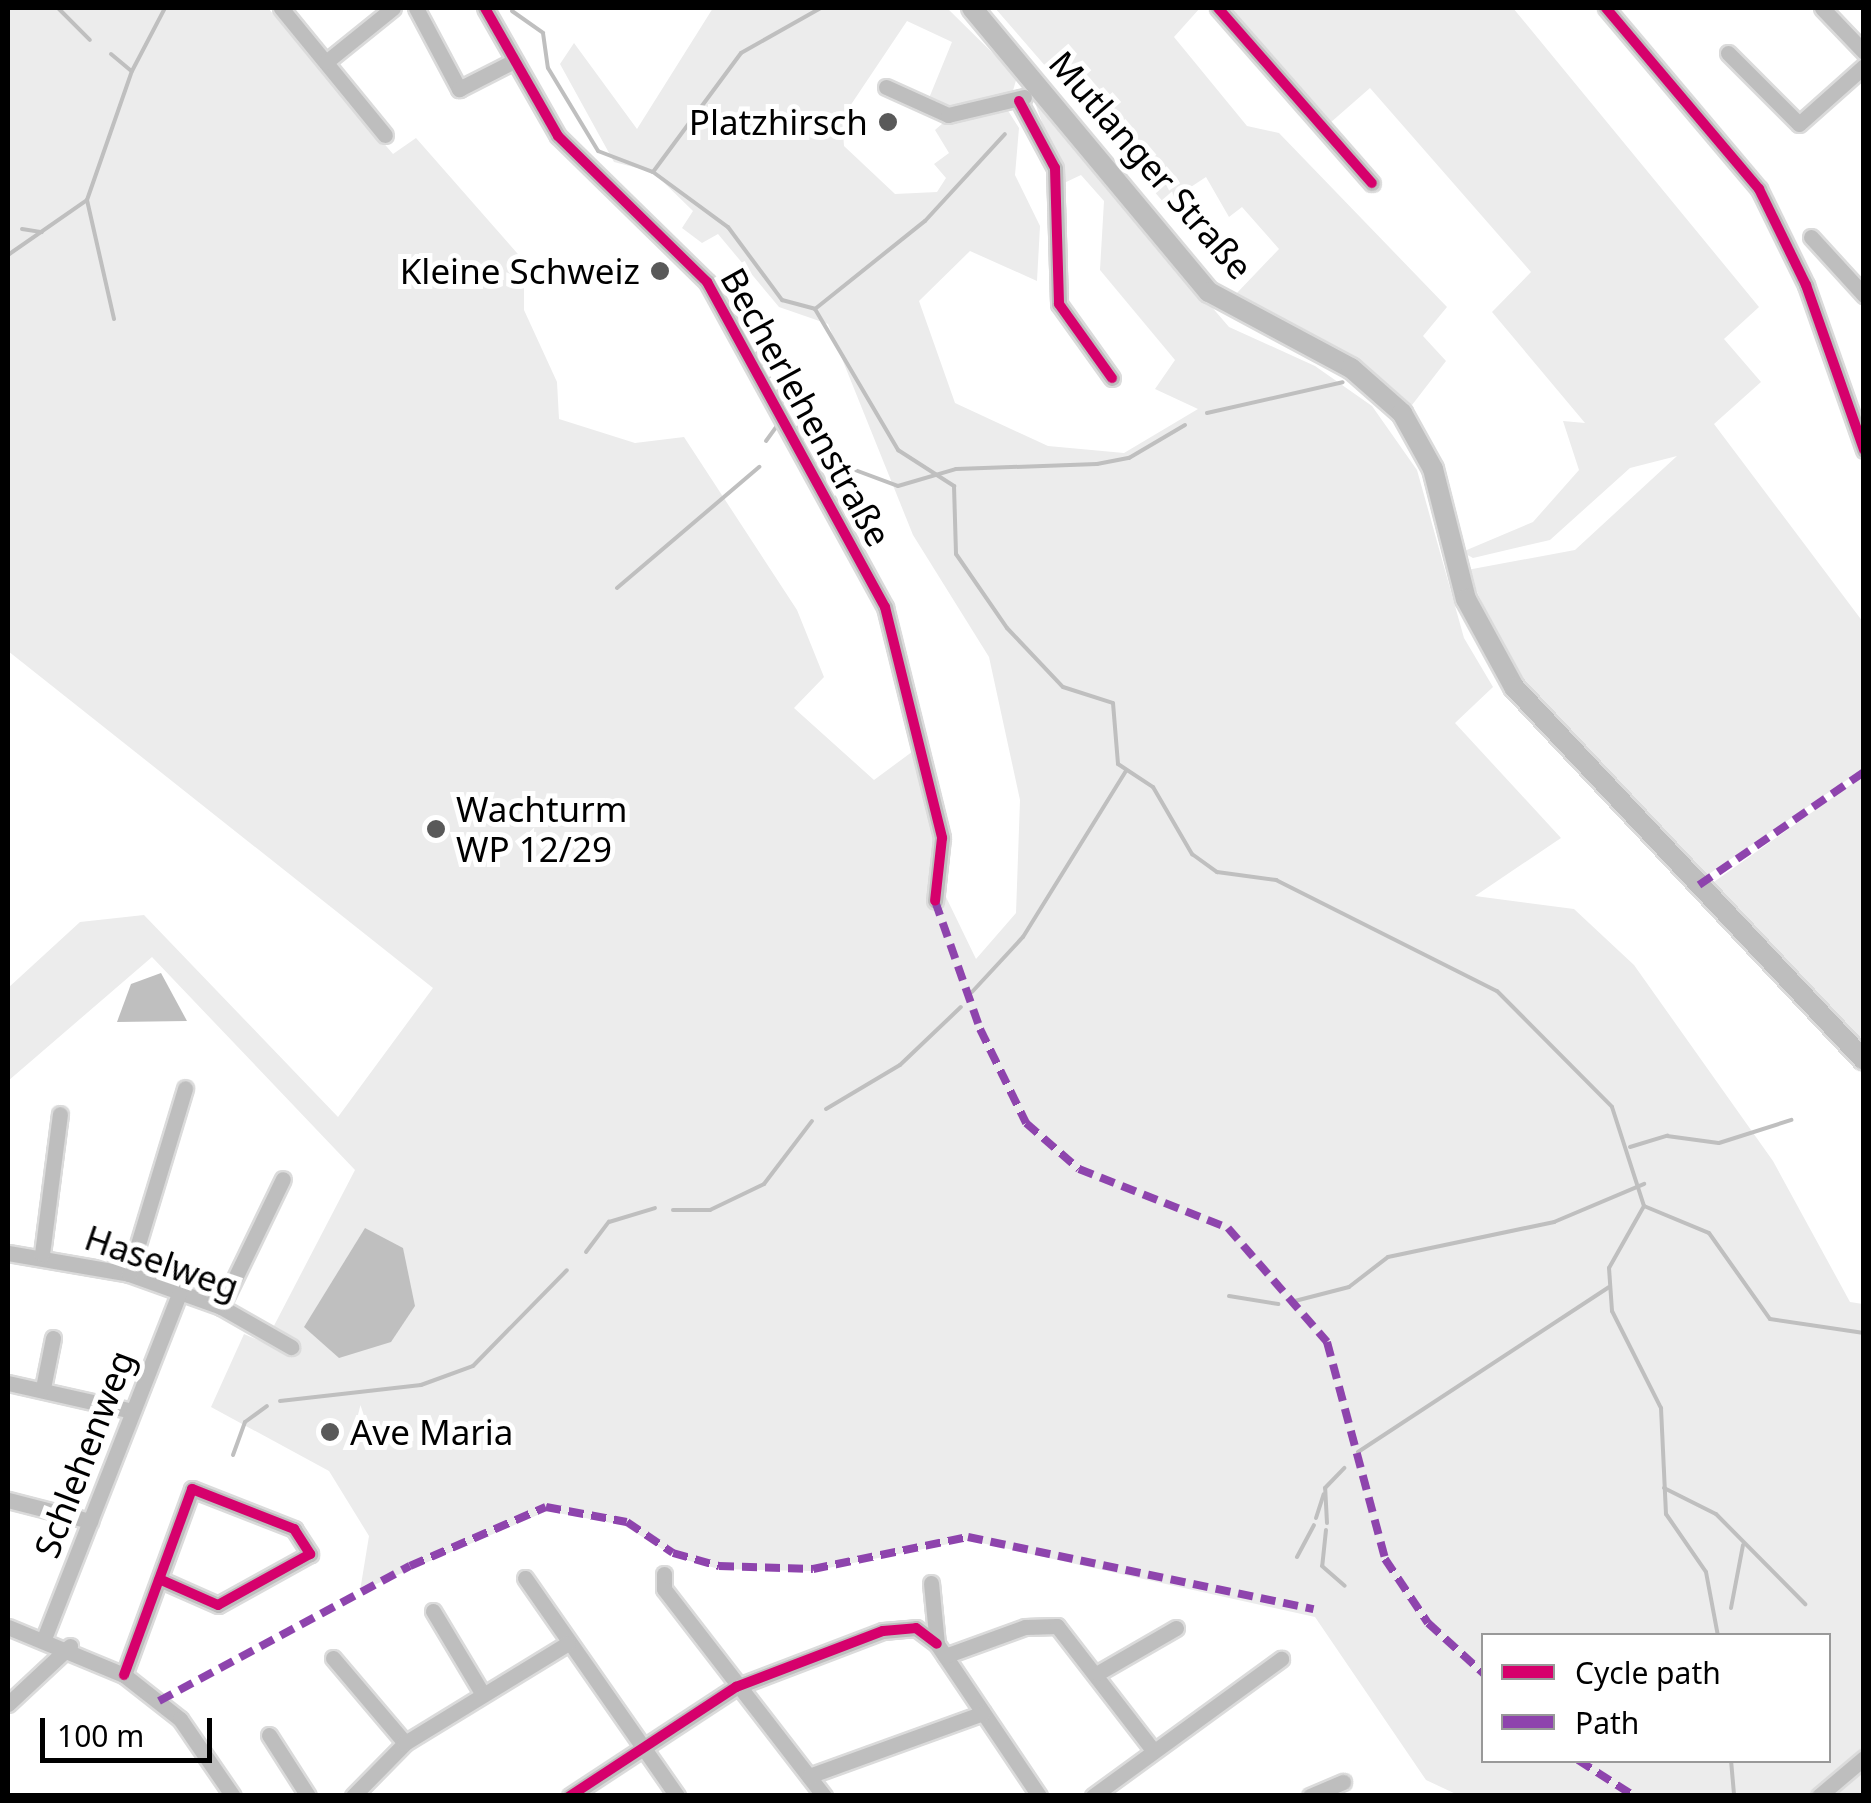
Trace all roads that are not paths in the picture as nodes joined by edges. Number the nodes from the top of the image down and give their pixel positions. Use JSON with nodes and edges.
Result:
{"nodes":[{"id":1,"x":281,"y":8,"type":"edge"},
{"id":2,"x":393,"y":8,"type":"edge"},
{"id":3,"x":416,"y":8,"type":"edge"},
{"id":4,"x":485,"y":8,"type":"edge"},
{"id":5,"x":972,"y":8,"type":"edge"},
{"id":6,"x":1218,"y":8,"type":"edge"},
{"id":7,"x":1606,"y":8,"type":"edge"},
{"id":8,"x":1822,"y":8,"type":"edge"},
{"id":9,"x":1728,"y":52,"type":"dead end"},
{"id":10,"x":1864,"y":52,"type":"edge"},
{"id":11,"x":326,"y":62,"type":"junction"},
{"id":12,"x":510,"y":63,"type":"junction"},
{"id":13,"x":1864,"y":66,"type":"edge"},
{"id":14,"x":1038,"y":85,"type":"junction"},
{"id":15,"x":886,"y":87,"type":"dead end"},
{"id":16,"x":1019,"y":100,"type":"junction"},
{"id":17,"x":385,"y":136,"type":"dead end"},
{"id":18,"x":1372,"y":182,"type":"dead end"},
{"id":19,"x":1811,"y":236,"type":"dead end"},
{"id":20,"x":1864,"y":295,"type":"edge"},
{"id":21,"x":1112,"y":378,"type":"dead end"},
{"id":22,"x":1864,"y":450,"type":"edge"},
{"id":23,"x":935,"y":902,"type":"dead end"},
{"id":24,"x":1864,"y":1060,"type":"edge"},
{"id":25,"x":185,"y":1088,"type":"dead end"},
{"id":26,"x":60,"y":1114,"type":"dead end"},
{"id":27,"x":283,"y":1179,"type":"dead end"},
{"id":28,"x":8,"y":1253,"type":"edge"},
{"id":29,"x":42,"y":1254,"type":"junction"},
{"id":30,"x":129,"y":1274,"type":"junction"},
{"id":31,"x":180,"y":1294,"type":"junction"},
{"id":32,"x":221,"y":1307,"type":"junction"},
{"id":33,"x":53,"y":1338,"type":"dead end"},
{"id":34,"x":291,"y":1346,"type":"dead end"},
{"id":35,"x":8,"y":1383,"type":"edge"},
{"id":36,"x":43,"y":1388,"type":"junction"},
{"id":37,"x":132,"y":1411,"type":"junction"},
{"id":38,"x":8,"y":1500,"type":"edge"},
{"id":39,"x":90,"y":1521,"type":"junction"},
{"id":40,"x":664,"y":1574,"type":"dead end"},
{"id":41,"x":525,"y":1578,"type":"dead end"},
{"id":42,"x":159,"y":1580,"type":"junction"},
{"id":43,"x":930,"y":1583,"type":"dead end"},
{"id":44,"x":432,"y":1610,"type":"dead end"},
{"id":45,"x":14,"y":1628,"type":"edge"},
{"id":46,"x":1176,"y":1628,"type":"dead end"},
{"id":47,"x":44,"y":1636,"type":"junction"},
{"id":48,"x":568,"y":1642,"type":"junction"},
{"id":49,"x":70,"y":1646,"type":"junction"},
{"id":50,"x":941,"y":1650,"type":"junction"},
{"id":51,"x":333,"y":1658,"type":"dead end"},
{"id":52,"x":1281,"y":1659,"type":"dead end"},
{"id":53,"x":1098,"y":1673,"type":"junction"},
{"id":54,"x":124,"y":1675,"type":"junction"},
{"id":55,"x":736,"y":1687,"type":"junction"},
{"id":56,"x":482,"y":1693,"type":"junction"},
{"id":57,"x":8,"y":1704,"type":"edge"},
{"id":58,"x":983,"y":1713,"type":"junction"},
{"id":59,"x":268,"y":1735,"type":"dead end"},
{"id":60,"x":405,"y":1743,"type":"junction"},
{"id":61,"x":637,"y":1745,"type":"junction"},
{"id":62,"x":1153,"y":1750,"type":"junction"},
{"id":63,"x":1864,"y":1758,"type":"edge"},
{"id":64,"x":809,"y":1776,"type":"junction"},
{"id":65,"x":1343,"y":1782,"type":"dead end"},
{"id":66,"x":233,"y":1796,"type":"edge"},
{"id":67,"x":308,"y":1796,"type":"edge"},
{"id":68,"x":353,"y":1796,"type":"edge"},
{"id":69,"x":570,"y":1796,"type":"edge"},
{"id":70,"x":677,"y":1796,"type":"edge"},
{"id":71,"x":824,"y":1796,"type":"edge"},
{"id":72,"x":1039,"y":1796,"type":"edge"},
{"id":73,"x":1093,"y":1796,"type":"edge"},
{"id":74,"x":1310,"y":1796,"type":"edge"},
{"id":75,"x":1819,"y":1796,"type":"edge"}],
"edges":[{"from":1,"to":11,"type":"street"},
{"from":2,"to":11,"type":"street"},
{"from":3,"to":12,"type":"street"},
{"from":4,"to":12,"type":"street","name":"Becherlehenstraße"},
{"from":5,"to":14,"type":"main road","name":"Mutlanger Straße"},
{"from":6,"to":18,"type":"street"},
{"from":7,"to":22,"type":"street"},
{"from":8,"to":10,"type":"street"},
{"from":9,"to":13,"type":"street"},
{"from":11,"to":17,"type":"street"},
{"from":12,"to":23,"type":"street","name":"Becherlehenstraße"},
{"from":14,"to":16,"type":"street"},
{"from":14,"to":24,"type":"main road","name":"Mutlanger Straße"},
{"from":15,"to":16,"type":"street"},
{"from":16,"to":21,"type":"street"},
{"from":19,"to":20,"type":"street"},
{"from":25,"to":30,"type":"street"},
{"from":26,"to":29,"type":"street"},
{"from":27,"to":32,"type":"street"},
{"from":28,"to":29,"type":"street","name":"Haselweg"},
{"from":29,"to":30,"type":"street","name":"Haselweg"},
{"from":30,"to":31,"type":"street","name":"Haselweg"},
{"from":31,"to":32,"type":"street","name":"Haselweg"},
{"from":31,"to":37,"type":"street","name":"Schlehenweg"},
{"from":32,"to":34,"type":"street","name":"Haselweg"},
{"from":33,"to":36,"type":"street"},
{"from":35,"to":36,"type":"street"},
{"from":36,"to":37,"type":"street"},
{"from":37,"to":39,"type":"street","name":"Schlehenweg"},
{"from":38,"to":39,"type":"street"},
{"from":39,"to":47,"type":"street","name":"Schlehenweg"},
{"from":40,"to":55,"type":"street"},
{"from":41,"to":48,"type":"street"},
{"from":42,"to":42,"type":"street"},
{"from":42,"to":54,"type":"street"},
{"from":43,"to":50,"type":"street"},
{"from":44,"to":56,"type":"street"},
{"from":45,"to":47,"type":"street"},
{"from":46,"to":53,"type":"street"},
{"from":47,"to":49,"type":"street"},
{"from":48,"to":56,"type":"street"},
{"from":48,"to":61,"type":"street"},
{"from":49,"to":54,"type":"street"},
{"from":49,"to":57,"type":"street"},
{"from":50,"to":53,"type":"street"},
{"from":50,"to":55,"type":"street"},
{"from":50,"to":58,"type":"street"},
{"from":51,"to":60,"type":"street"},
{"from":52,"to":62,"type":"street"},
{"from":53,"to":62,"type":"street"},
{"from":54,"to":66,"type":"street"},
{"from":55,"to":61,"type":"street"},
{"from":55,"to":64,"type":"street"},
{"from":56,"to":60,"type":"street"},
{"from":58,"to":64,"type":"street"},
{"from":58,"to":72,"type":"street"},
{"from":59,"to":67,"type":"street"},
{"from":60,"to":68,"type":"street"},
{"from":61,"to":69,"type":"street"},
{"from":61,"to":70,"type":"street"},
{"from":62,"to":73,"type":"street"},
{"from":63,"to":75,"type":"street"},
{"from":64,"to":71,"type":"street"},
{"from":65,"to":74,"type":"street"}]}
